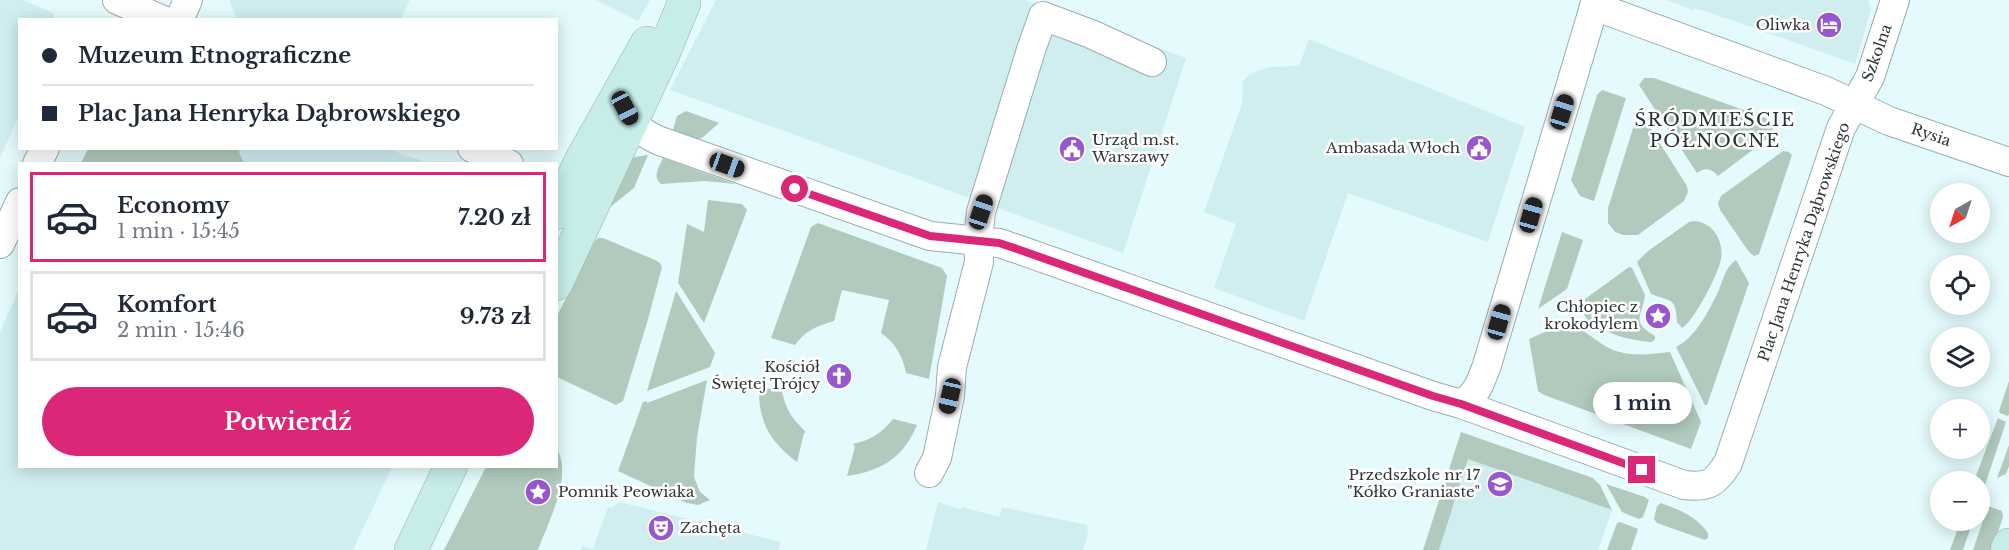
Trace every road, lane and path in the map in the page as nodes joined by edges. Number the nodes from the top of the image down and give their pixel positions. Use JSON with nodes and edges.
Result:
{"nodes":[{"id":1,"x":188,"y":0,"type":"edge"},
{"id":2,"x":1895,"y":0,"type":"edge"},
{"id":3,"x":685,"y":2,"type":"edge"},
{"id":4,"x":1595,"y":3,"type":"edge"},
{"id":5,"x":180,"y":18,"type":"edge"},
{"id":6,"x":1152,"y":62,"type":"dead end"},
{"id":7,"x":1855,"y":105,"type":"junction"},
{"id":8,"x":625,"y":108,"type":"junction"},
{"id":9,"x":477,"y":150,"type":"edge"},
{"id":10,"x":504,"y":162,"type":"edge"},
{"id":11,"x":2009,"y":162,"type":"edge"},
{"id":12,"x":570,"y":196,"type":"edge"},
{"id":13,"x":18,"y":206,"type":"edge"},
{"id":14,"x":978,"y":240,"type":"junction"},
{"id":15,"x":0,"y":244,"type":"edge"},
{"id":16,"x":558,"y":271,"type":"edge"},
{"id":17,"x":1461,"y":404,"type":"junction"},
{"id":18,"x":450,"y":468,"type":"edge"},
{"id":19,"x":929,"y":473,"type":"dead end"},
{"id":20,"x":2009,"y":545,"type":"edge"},
{"id":21,"x":411,"y":550,"type":"edge"},
{"id":22,"x":2007,"y":550,"type":"edge"}],
"edges":[{"from":1,"to":5,"type":"street"},
{"from":2,"to":7,"type":"street","name":"Szkolna"},
{"from":3,"to":8,"type":"street"},
{"from":4,"to":7,"type":"street","name":"Plac Jana Henryka Dąbrowskiego"},
{"from":4,"to":17,"type":"street","name":"Plac Jana Henryka Dąbrowskiego"},
{"from":6,"to":14,"type":"street"},
{"from":7,"to":11,"type":"street","name":"Rysia"},
{"from":7,"to":17,"type":"street","name":"Plac Jana Henryka Dąbrowskiego"},
{"from":8,"to":12,"type":"street"},
{"from":8,"to":14,"type":"street"},
{"from":9,"to":10,"type":"street"},
{"from":12,"to":16,"type":"street"},
{"from":13,"to":15,"type":"street"},
{"from":14,"to":17,"type":"street"},
{"from":14,"to":19,"type":"street"},
{"from":18,"to":21,"type":"street"},
{"from":20,"to":22,"type":"street"}]}
